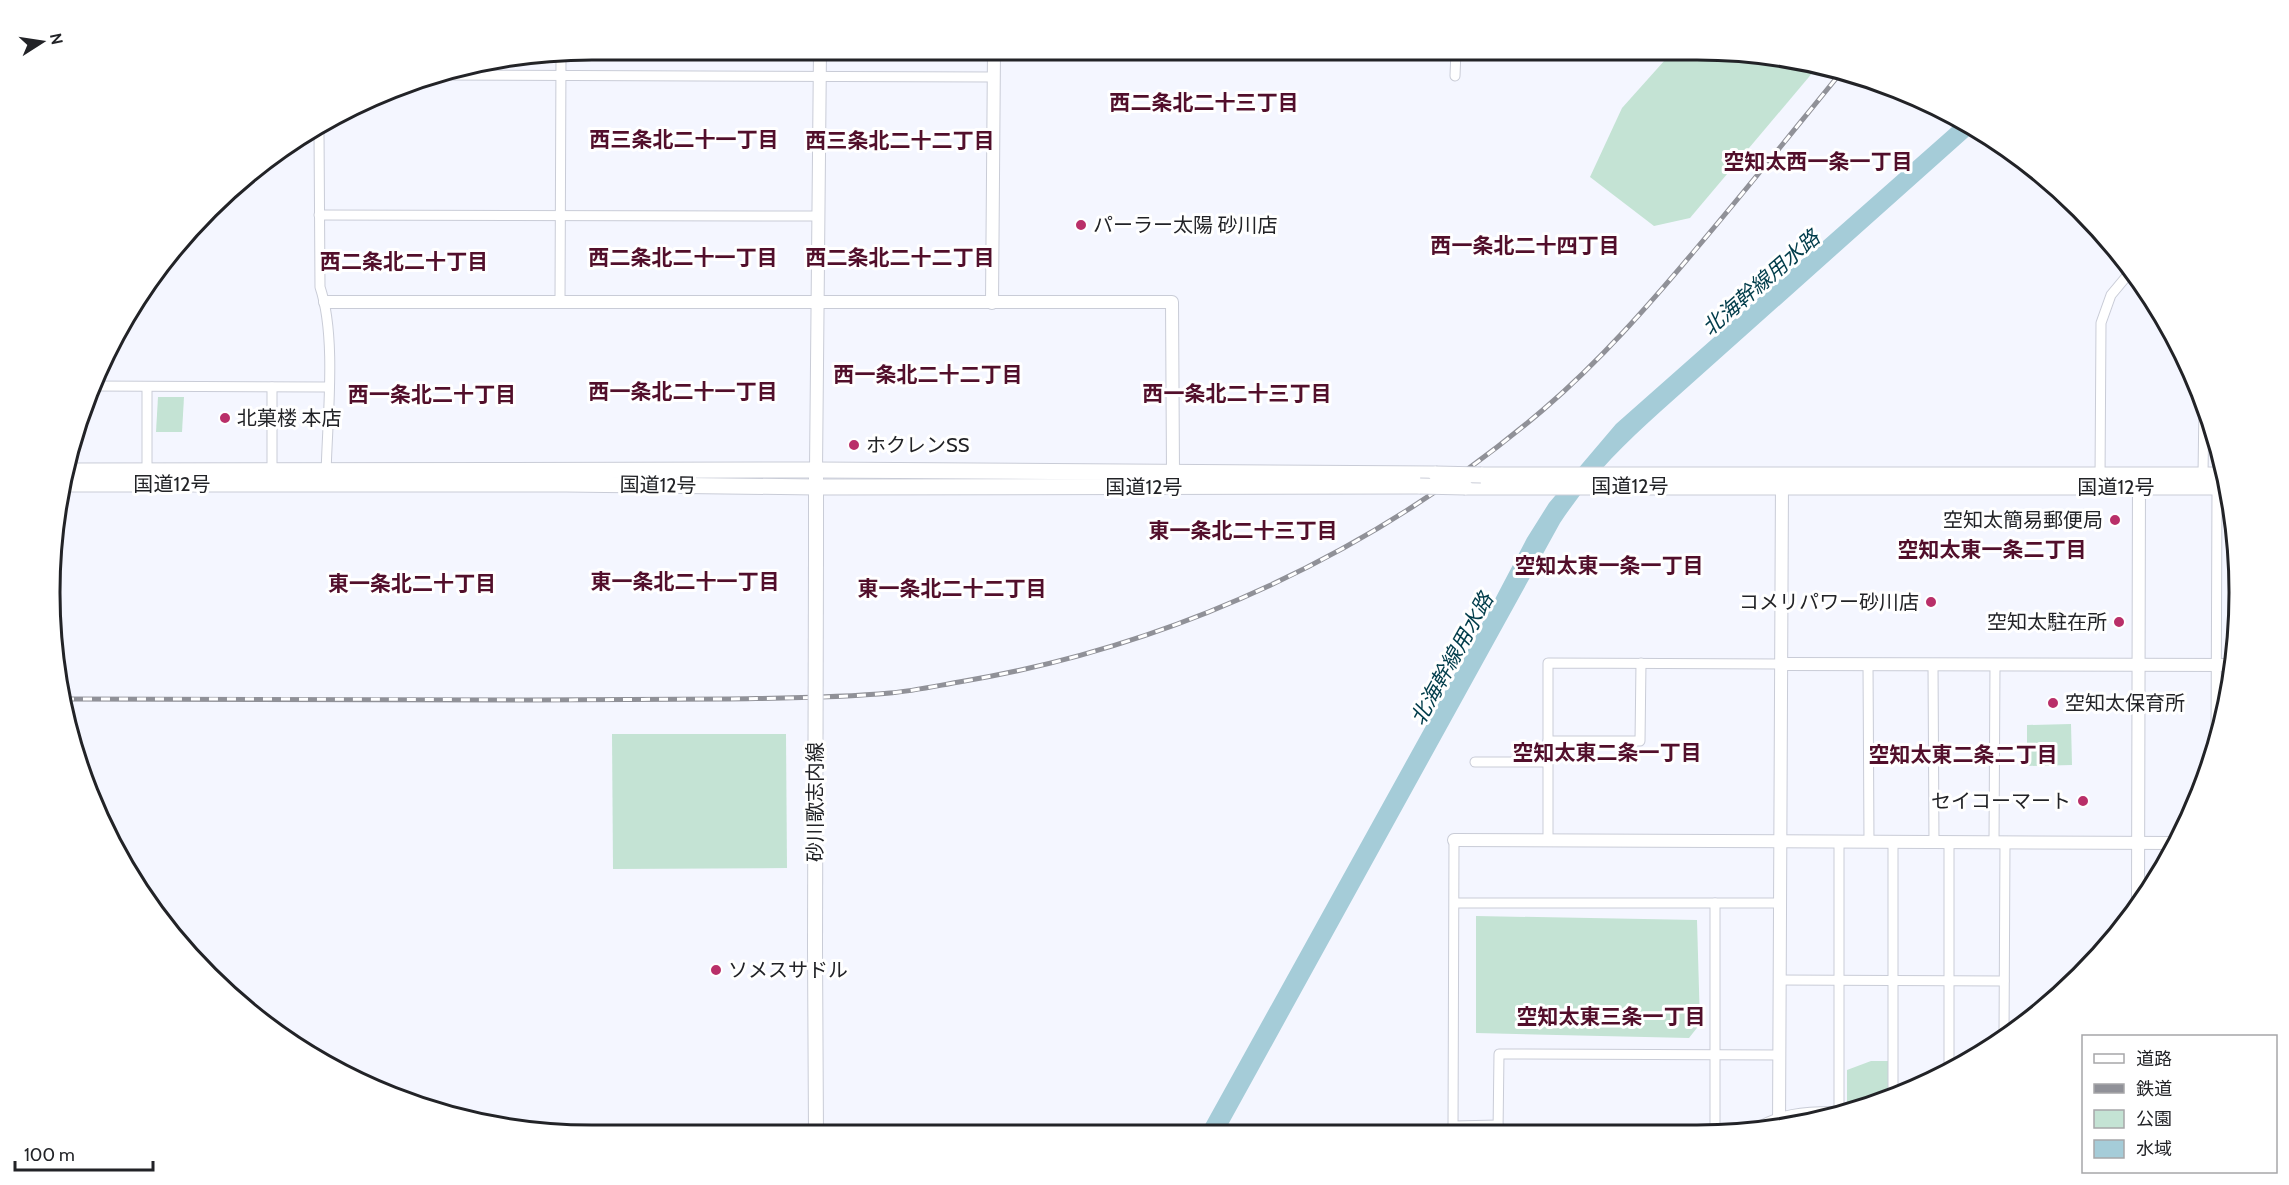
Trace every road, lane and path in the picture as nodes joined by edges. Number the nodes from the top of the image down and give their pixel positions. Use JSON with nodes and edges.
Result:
{"nodes":[{"id":1,"x":820,"y":60,"type":"edge"},
{"id":2,"x":994,"y":60,"type":"edge"},
{"id":3,"x":1456,"y":60,"type":"edge"},
{"id":4,"x":561,"y":61,"type":"edge"},
{"id":5,"x":468,"y":75,"type":"edge"},
{"id":6,"x":561,"y":75,"type":"junction"},
{"id":7,"x":820,"y":75,"type":"junction"},
{"id":8,"x":1455,"y":76,"type":"dead end"},
{"id":9,"x":994,"y":77,"type":"junction"},
{"id":10,"x":319,"y":136,"type":"edge"},
{"id":11,"x":319,"y":215,"type":"junction"},
{"id":12,"x":819,"y":216,"type":"junction"},
{"id":13,"x":560,"y":217,"type":"junction"},
{"id":14,"x":2126,"y":278,"type":"edge"},
{"id":15,"x":325,"y":302,"type":"junction"},
{"id":16,"x":560,"y":302,"type":"junction"},
{"id":17,"x":818,"y":302,"type":"junction"},
{"id":18,"x":992,"y":303,"type":"junction"},
{"id":19,"x":102,"y":387,"type":"edge"},
{"id":20,"x":147,"y":387,"type":"junction"},
{"id":21,"x":272,"y":387,"type":"junction"},
{"id":22,"x":328,"y":387,"type":"junction"},
{"id":23,"x":2204,"y":430,"type":"edge"},
{"id":24,"x":816,"y":470,"type":"junction"},
{"id":25,"x":74,"y":472,"type":"edge"},
{"id":26,"x":1173,"y":473,"type":"junction"},
{"id":27,"x":2203,"y":476,"type":"junction"},
{"id":28,"x":147,"y":478,"type":"junction"},
{"id":29,"x":272,"y":478,"type":"junction"},
{"id":30,"x":326,"y":478,"type":"junction"},
{"id":31,"x":1552,"y":480,"type":"junction"},
{"id":32,"x":1782,"y":481,"type":"junction"},
{"id":33,"x":2100,"y":481,"type":"junction"},
{"id":34,"x":2139,"y":481,"type":"junction"},
{"id":35,"x":2217,"y":481,"type":"edge"},
{"id":36,"x":71,"y":483,"type":"edge"},
{"id":37,"x":2218,"y":483,"type":"edge"},
{"id":38,"x":816,"y":487,"type":"junction"},
{"id":39,"x":2222,"y":509,"type":"edge"},
{"id":40,"x":1641,"y":663,"type":"junction"},
{"id":41,"x":1782,"y":664,"type":"junction"},
{"id":42,"x":1868,"y":664,"type":"junction"},
{"id":43,"x":1934,"y":664,"type":"junction"},
{"id":44,"x":1995,"y":664,"type":"junction"},
{"id":45,"x":2138,"y":665,"type":"junction"},
{"id":46,"x":2216,"y":665,"type":"junction"},
{"id":47,"x":2224,"y":665,"type":"edge"},
{"id":48,"x":2216,"y":709,"type":"edge"},
{"id":49,"x":1548,"y":741,"type":"junction"},
{"id":50,"x":1475,"y":762,"type":"dead end"},
{"id":51,"x":1548,"y":762,"type":"junction"},
{"id":52,"x":1454,"y":840,"type":"joint"},
{"id":53,"x":1548,"y":841,"type":"junction"},
{"id":54,"x":1782,"y":841,"type":"junction"},
{"id":55,"x":1839,"y":842,"type":"junction"},
{"id":56,"x":1869,"y":842,"type":"junction"},
{"id":57,"x":1893,"y":842,"type":"junction"},
{"id":58,"x":1934,"y":842,"type":"junction"},
{"id":59,"x":1949,"y":842,"type":"junction"},
{"id":60,"x":2000,"y":842,"type":"junction"},
{"id":61,"x":2138,"y":842,"type":"junction"},
{"id":62,"x":2166,"y":843,"type":"edge"},
{"id":63,"x":2138,"y":889,"type":"edge"},
{"id":64,"x":1455,"y":903,"type":"junction"},
{"id":65,"x":1715,"y":903,"type":"junction"},
{"id":66,"x":1780,"y":903,"type":"junction"},
{"id":67,"x":1780,"y":980,"type":"junction"},
{"id":68,"x":1839,"y":981,"type":"junction"},
{"id":69,"x":1893,"y":981,"type":"junction"},
{"id":70,"x":1949,"y":981,"type":"junction"},
{"id":71,"x":2004,"y":981,"type":"junction"},
{"id":72,"x":2004,"y":1027,"type":"edge"},
{"id":73,"x":1716,"y":1055,"type":"junction"},
{"id":74,"x":1780,"y":1055,"type":"junction"},
{"id":75,"x":1949,"y":1061,"type":"edge"},
{"id":76,"x":1893,"y":1087,"type":"edge"},
{"id":77,"x":1839,"y":1106,"type":"edge"},
{"id":78,"x":1779,"y":1118,"type":"edge"},
{"id":79,"x":1715,"y":1124,"type":"edge"},
{"id":80,"x":816,"y":1125,"type":"edge"},
{"id":81,"x":1454,"y":1125,"type":"edge"},
{"id":82,"x":1498,"y":1125,"type":"edge"}],
"edges":[{"from":1,"to":7,"type":"street"},
{"from":2,"to":9,"type":"street"},
{"from":3,"to":8,"type":"street"},
{"from":4,"to":6,"type":"street"},
{"from":5,"to":6,"type":"street"},
{"from":6,"to":7,"type":"street"},
{"from":6,"to":13,"type":"street"},
{"from":7,"to":9,"type":"street"},
{"from":7,"to":12,"type":"street"},
{"from":9,"to":18,"type":"street"},
{"from":10,"to":11,"type":"street"},
{"from":11,"to":13,"type":"street"},
{"from":11,"to":15,"type":"street"},
{"from":12,"to":13,"type":"street"},
{"from":12,"to":17,"type":"street"},
{"from":13,"to":16,"type":"street"},
{"from":14,"to":33,"type":"street"},
{"from":15,"to":16,"type":"street"},
{"from":15,"to":22,"type":"street"},
{"from":16,"to":17,"type":"street"},
{"from":17,"to":18,"type":"street"},
{"from":17,"to":24,"type":"street"},
{"from":18,"to":26,"type":"street"},
{"from":19,"to":20,"type":"street"},
{"from":20,"to":21,"type":"street"},
{"from":20,"to":28,"type":"street"},
{"from":21,"to":22,"type":"street"},
{"from":21,"to":29,"type":"street"},
{"from":22,"to":30,"type":"street"},
{"from":23,"to":27,"type":"street"},
{"from":24,"to":26,"type":"highway","name":"国道12号"},
{"from":24,"to":30,"type":"highway","name":"国道12号"},
{"from":24,"to":38,"type":"main road","name":"砂川歌志内線"},
{"from":25,"to":28,"type":"highway","name":"国道12号"},
{"from":26,"to":31,"type":"highway","name":"国道12号","bridge":true},
{"from":27,"to":34,"type":"highway","name":"国道12号"},
{"from":27,"to":35,"type":"highway","name":"国道12号"},
{"from":28,"to":29,"type":"highway","name":"国道12号"},
{"from":28,"to":36,"type":"highway","name":"国道12号"},
{"from":29,"to":30,"type":"highway","name":"国道12号"},
{"from":30,"to":38,"type":"highway","name":"国道12号"},
{"from":31,"to":32,"type":"highway","name":"国道12号"},
{"from":31,"to":38,"type":"highway","name":"国道12号","bridge":true},
{"from":32,"to":33,"type":"highway","name":"国道12号"},
{"from":32,"to":41,"type":"street"},
{"from":33,"to":34,"type":"highway","name":"国道12号"},
{"from":34,"to":37,"type":"highway","name":"国道12号"},
{"from":34,"to":45,"type":"street"},
{"from":38,"to":80,"type":"main road","name":"砂川歌志内線","bridge":true},
{"from":39,"to":46,"type":"street"},
{"from":40,"to":41,"type":"street"},
{"from":40,"to":49,"type":"street"},
{"from":40,"to":49,"type":"street"},
{"from":41,"to":42,"type":"street"},
{"from":41,"to":54,"type":"street"},
{"from":42,"to":43,"type":"street"},
{"from":42,"to":56,"type":"street"},
{"from":43,"to":44,"type":"street"},
{"from":43,"to":58,"type":"street"},
{"from":44,"to":45,"type":"street"},
{"from":44,"to":60,"type":"street"},
{"from":45,"to":46,"type":"street"},
{"from":45,"to":61,"type":"street"},
{"from":46,"to":47,"type":"street"},
{"from":46,"to":48,"type":"street"},
{"from":49,"to":51,"type":"street"},
{"from":50,"to":51,"type":"street"},
{"from":51,"to":53,"type":"street"},
{"from":52,"to":53,"type":"street"},
{"from":52,"to":64,"type":"street"},
{"from":53,"to":54,"type":"street"},
{"from":54,"to":55,"type":"street"},
{"from":54,"to":66,"type":"street"},
{"from":55,"to":56,"type":"street"},
{"from":55,"to":68,"type":"street"},
{"from":56,"to":57,"type":"street"},
{"from":57,"to":58,"type":"street"},
{"from":57,"to":69,"type":"street"},
{"from":58,"to":59,"type":"street"},
{"from":59,"to":60,"type":"street"},
{"from":59,"to":70,"type":"street"},
{"from":60,"to":61,"type":"street"},
{"from":60,"to":71,"type":"street"},
{"from":61,"to":62,"type":"street"},
{"from":61,"to":63,"type":"street"},
{"from":64,"to":65,"type":"street"},
{"from":64,"to":81,"type":"street"},
{"from":65,"to":66,"type":"street"},
{"from":65,"to":73,"type":"street"},
{"from":66,"to":67,"type":"street"},
{"from":67,"to":68,"type":"street"},
{"from":67,"to":74,"type":"street"},
{"from":68,"to":69,"type":"street"},
{"from":68,"to":77,"type":"street"},
{"from":69,"to":70,"type":"street"},
{"from":69,"to":76,"type":"street"},
{"from":70,"to":71,"type":"street"},
{"from":70,"to":75,"type":"street"},
{"from":71,"to":72,"type":"street"},
{"from":73,"to":74,"type":"street"},
{"from":73,"to":79,"type":"street"},
{"from":73,"to":82,"type":"street"},
{"from":74,"to":78,"type":"street"}]}
